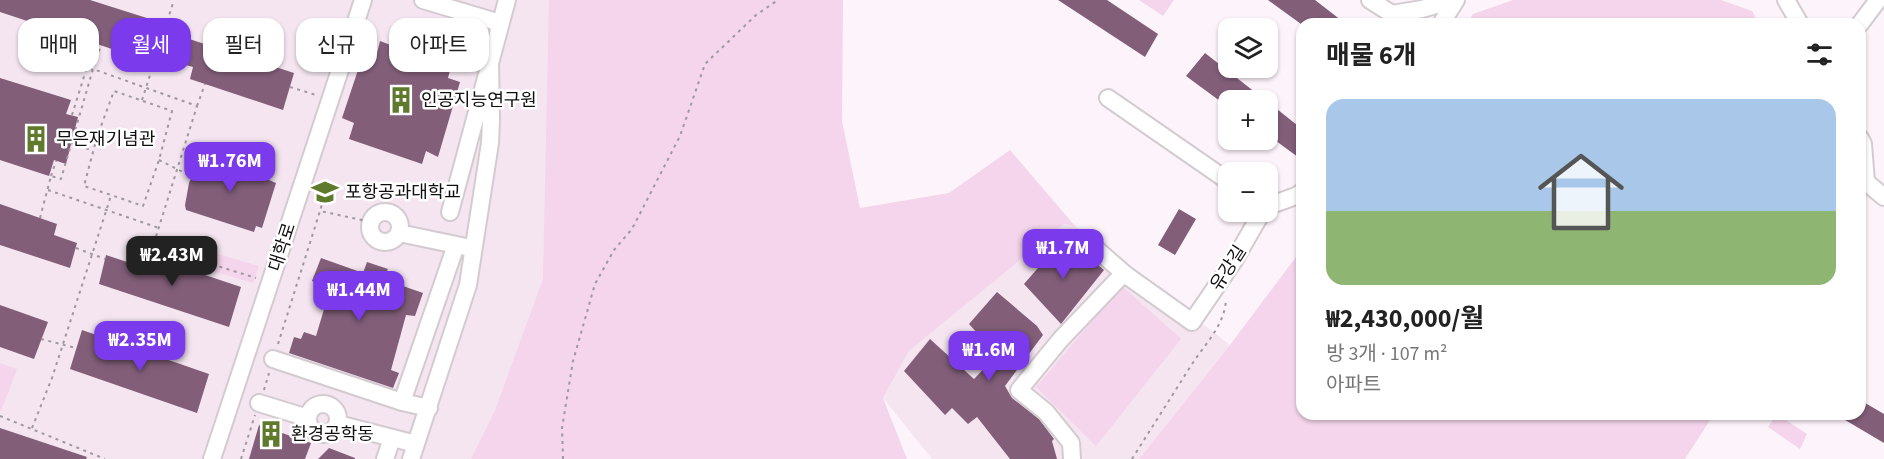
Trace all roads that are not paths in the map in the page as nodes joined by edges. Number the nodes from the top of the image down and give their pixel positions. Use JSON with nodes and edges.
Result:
{"nodes":[{"id":1,"x":363,"y":0,"type":"edge"},
{"id":2,"x":423,"y":0,"type":"edge"},
{"id":3,"x":507,"y":0,"type":"edge"},
{"id":4,"x":1370,"y":0,"type":"edge"},
{"id":5,"x":1454,"y":0,"type":"edge"},
{"id":6,"x":1786,"y":0,"type":"edge"},
{"id":7,"x":1878,"y":0,"type":"edge"},
{"id":8,"x":1444,"y":18,"type":"edge"},
{"id":9,"x":1796,"y":18,"type":"edge"},
{"id":10,"x":1864,"y":18,"type":"edge"},
{"id":11,"x":500,"y":22,"type":"junction"},
{"id":12,"x":490,"y":62,"type":"junction"},
{"id":13,"x":1108,"y":98,"type":"dead end"},
{"id":14,"x":1218,"y":174,"type":"edge"},
{"id":15,"x":1866,"y":182,"type":"edge"},
{"id":16,"x":1296,"y":194,"type":"edge"},
{"id":17,"x":1884,"y":198,"type":"edge"},
{"id":18,"x":1278,"y":202,"type":"edge"},
{"id":19,"x":450,"y":212,"type":"dead end"},
{"id":20,"x":371,"y":222,"type":"road end"},
{"id":21,"x":1256,"y":222,"type":"edge"},
{"id":22,"x":456,"y":245,"type":"junction"},
{"id":23,"x":474,"y":249,"type":"junction"},
{"id":24,"x":1090,"y":250,"type":"dead end"},
{"id":25,"x":1124,"y":273,"type":"junction"},
{"id":26,"x":273,"y":358,"type":"road end"},
{"id":27,"x":402,"y":402,"type":"junction"},
{"id":28,"x":259,"y":403,"type":"road end"},
{"id":29,"x":429,"y":408,"type":"junction"},
{"id":30,"x":308,"y":418,"type":"junction"},
{"id":31,"x":338,"y":424,"type":"junction"},
{"id":32,"x":392,"y":438,"type":"junction"},
{"id":33,"x":413,"y":452,"type":"edge"},
{"id":34,"x":212,"y":459,"type":"edge"},
{"id":35,"x":385,"y":459,"type":"edge"},
{"id":36,"x":1072,"y":459,"type":"edge"}],
"edges":[{"from":1,"to":34,"type":"street","name":"대학로"},
{"from":2,"to":11,"type":"street"},
{"from":3,"to":11,"type":"street"},
{"from":4,"to":5,"type":"street"},
{"from":5,"to":8,"type":"street"},
{"from":6,"to":9,"type":"street"},
{"from":7,"to":10,"type":"street"},
{"from":11,"to":12,"type":"street"},
{"from":12,"to":19,"type":"street"},
{"from":12,"to":23,"type":"street"},
{"from":13,"to":14,"type":"street"},
{"from":15,"to":17,"type":"street"},
{"from":16,"to":18,"type":"street"},
{"from":20,"to":22,"type":"street"},
{"from":21,"to":25,"type":"street","name":"유강길"},
{"from":22,"to":23,"type":"street"},
{"from":22,"to":27,"type":"street"},
{"from":23,"to":29,"type":"street"},
{"from":24,"to":25,"type":"street"},
{"from":25,"to":36,"type":"street"},
{"from":26,"to":27,"type":"street"},
{"from":27,"to":29,"type":"street"},
{"from":28,"to":30,"type":"street"},
{"from":29,"to":33,"type":"street"},
{"from":30,"to":31,"type":"street"},
{"from":30,"to":31,"type":"street"},
{"from":31,"to":32,"type":"street"},
{"from":32,"to":33,"type":"street"},
{"from":32,"to":35,"type":"street"}]}
